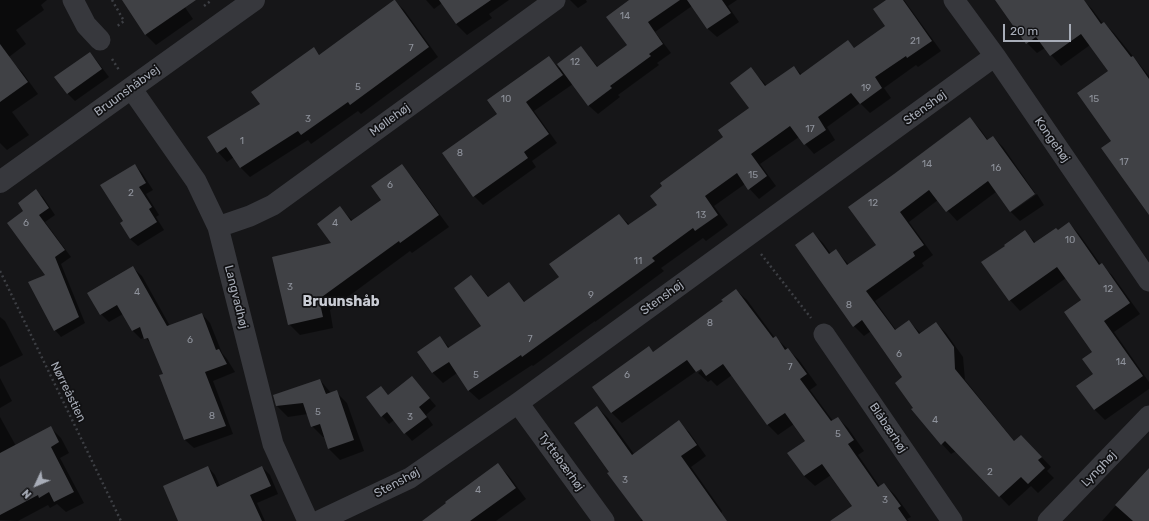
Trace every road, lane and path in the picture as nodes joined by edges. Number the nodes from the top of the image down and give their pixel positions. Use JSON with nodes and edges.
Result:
{"nodes":[{"id":1,"x":73,"y":0,"type":"edge"},
{"id":2,"x":254,"y":0,"type":"edge"},
{"id":3,"x":555,"y":0,"type":"edge"},
{"id":4,"x":954,"y":0,"type":"edge"},
{"id":5,"x":100,"y":40,"type":"dead end"},
{"id":6,"x":995,"y":56,"type":"junction"},
{"id":7,"x":131,"y":88,"type":"junction"},
{"id":8,"x":0,"y":182,"type":"edge"},
{"id":9,"x":218,"y":227,"type":"junction"},
{"id":10,"x":747,"y":237,"type":"junction"},
{"id":11,"x":0,"y":271,"type":"edge"},
{"id":12,"x":1149,"y":281,"type":"edge"},
{"id":13,"x":824,"y":334,"type":"joint"},
{"id":14,"x":518,"y":403,"type":"junction"},
{"id":15,"x":1149,"y":416,"type":"edge"},
{"id":16,"x":121,"y":521,"type":"edge"},
{"id":17,"x":308,"y":521,"type":"edge"},
{"id":18,"x":319,"y":521,"type":"edge"},
{"id":19,"x":604,"y":521,"type":"edge"},
{"id":20,"x":952,"y":521,"type":"edge"},
{"id":21,"x":1048,"y":521,"type":"edge"}],
"edges":[{"from":1,"to":5,"type":"street"},
{"from":2,"to":7,"type":"street","name":"Bruunshåbvej"},
{"from":3,"to":9,"type":"street","name":"Møllehøj"},
{"from":4,"to":6,"type":"street","name":"Kongehøj"},
{"from":6,"to":10,"type":"street","name":"Stenshøj"},
{"from":6,"to":12,"type":"street","name":"Kongehøj"},
{"from":7,"to":8,"type":"street","name":"Bruunshåbvej"},
{"from":7,"to":9,"type":"street","name":"Langvadhøj"},
{"from":9,"to":17,"type":"street","name":"Langvadhøj"},
{"from":10,"to":13,"type":"path"},
{"from":10,"to":14,"type":"street","name":"Stenshøj"},
{"from":11,"to":16,"type":"path","name":"Nørreåstien"},
{"from":13,"to":20,"type":"street","name":"Blåbærhøj"},
{"from":14,"to":18,"type":"street","name":"Stenshøj"},
{"from":14,"to":19,"type":"street","name":"Tyttebærhøj"},
{"from":15,"to":21,"type":"street","name":"Lynghøj"}]}
